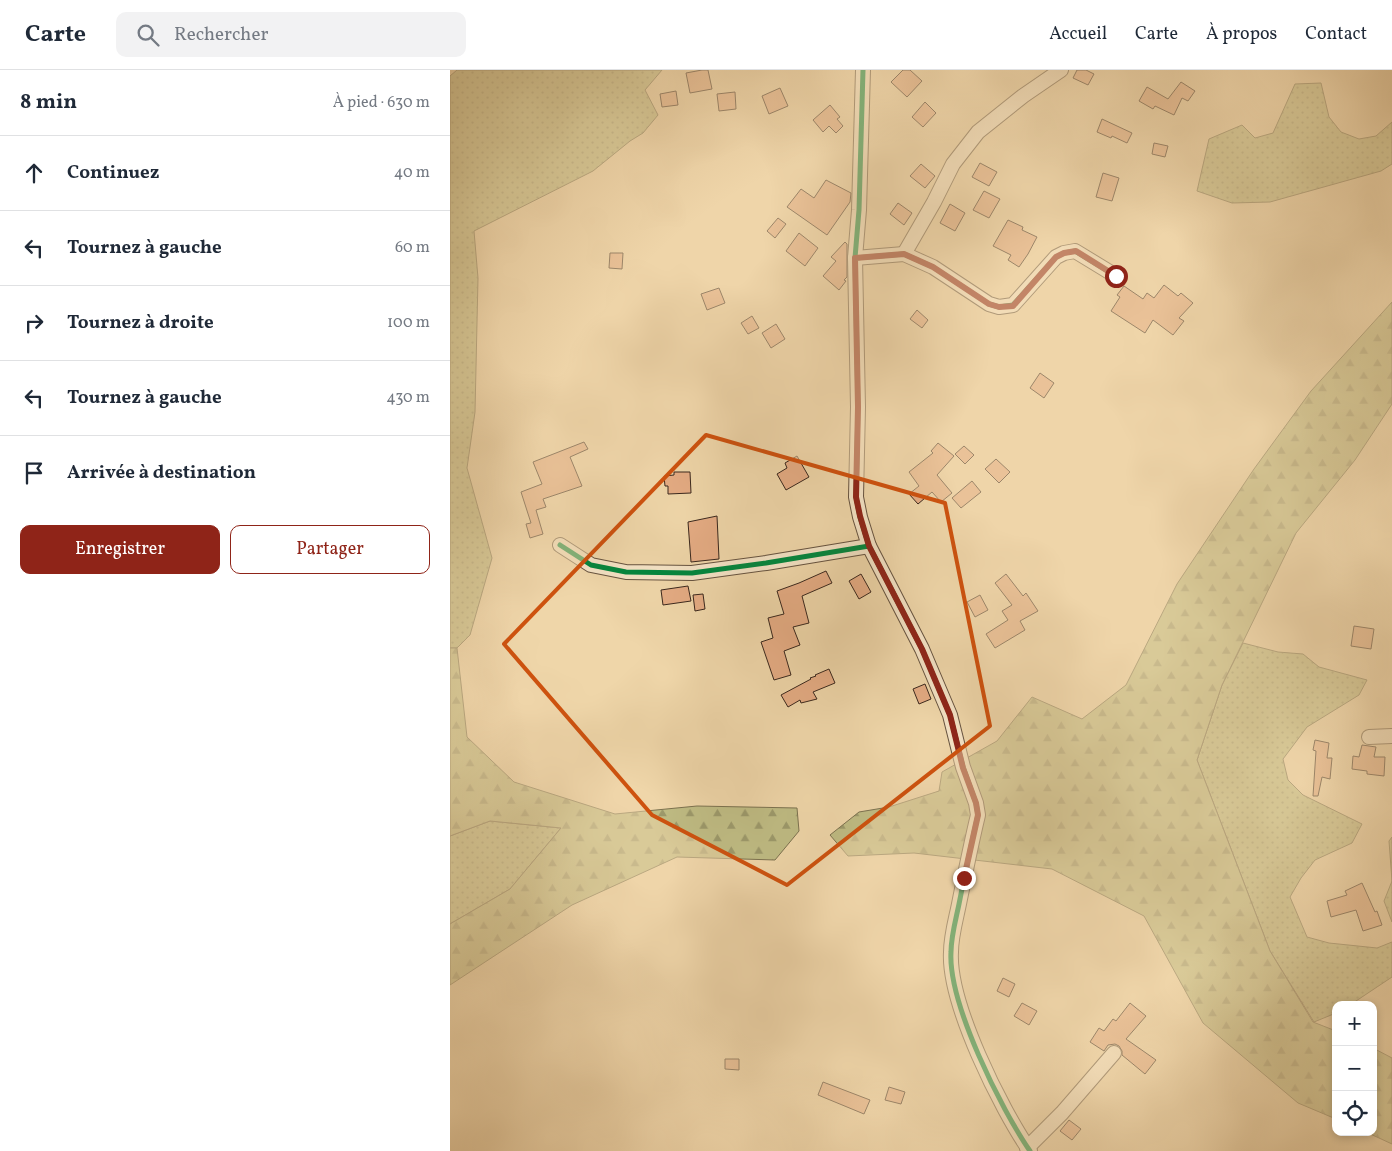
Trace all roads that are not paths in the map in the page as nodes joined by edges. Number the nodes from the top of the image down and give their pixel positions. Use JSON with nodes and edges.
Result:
{"nodes":[{"id":1,"x":862,"y":70,"type":"edge"},
{"id":2,"x":1061,"y":70,"type":"edge"},
{"id":3,"x":904,"y":254,"type":"junction"},
{"id":4,"x":855,"y":258,"type":"junction"},
{"id":5,"x":1116,"y":276,"type":"dead end"},
{"id":6,"x":560,"y":546,"type":"dead end"},
{"id":7,"x":869,"y":546,"type":"junction"},
{"id":8,"x":1392,"y":736,"type":"edge"},
{"id":9,"x":1369,"y":737,"type":"dead end"},
{"id":10,"x":1114,"y":1053,"type":"dead end"},
{"id":11,"x":1029,"y":1149,"type":"edge"}],
"edges":[{"from":1,"to":4,"type":"street"},
{"from":2,"to":3,"type":"street"},
{"from":3,"to":4,"type":"street"},
{"from":3,"to":5,"type":"street"},
{"from":4,"to":7,"type":"street"},
{"from":6,"to":7,"type":"street"},
{"from":7,"to":11,"type":"street"},
{"from":8,"to":9,"type":"street"},
{"from":10,"to":11,"type":"street"}]}
